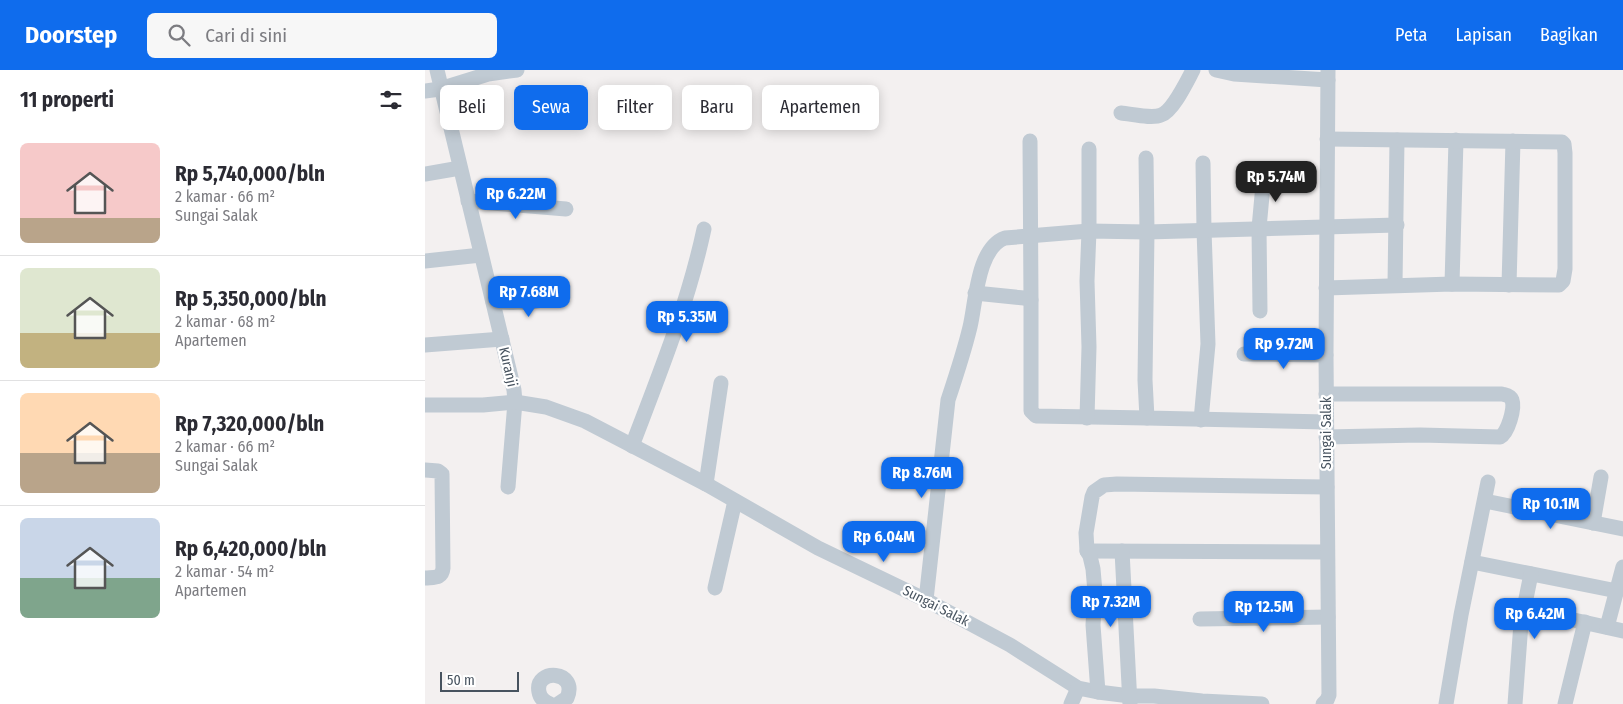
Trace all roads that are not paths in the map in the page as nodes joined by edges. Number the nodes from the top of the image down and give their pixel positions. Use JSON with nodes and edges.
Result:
{"nodes":[{"id":1,"x":437,"y":70,"type":"edge"},
{"id":2,"x":517,"y":70,"type":"edge"},
{"id":3,"x":1193,"y":70,"type":"edge"},
{"id":4,"x":1217,"y":70,"type":"edge"},
{"id":5,"x":1328,"y":75,"type":"edge"},
{"id":6,"x":433,"y":90,"type":"edge"},
{"id":7,"x":1121,"y":113,"type":"dead end"},
{"id":8,"x":1327,"y":139,"type":"junction"},
{"id":9,"x":1397,"y":140,"type":"junction"},
{"id":10,"x":1456,"y":140,"type":"junction"},
{"id":11,"x":1030,"y":141,"type":"dead end"},
{"id":12,"x":1513,"y":141,"type":"junction"},
{"id":13,"x":1089,"y":149,"type":"dead end"},
{"id":14,"x":1146,"y":158,"type":"dead end"},
{"id":15,"x":1203,"y":163,"type":"dead end"},
{"id":16,"x":460,"y":168,"type":"junction"},
{"id":17,"x":425,"y":174,"type":"edge"},
{"id":18,"x":1264,"y":174,"type":"dead end"},
{"id":19,"x":468,"y":201,"type":"junction"},
{"id":20,"x":566,"y":209,"type":"dead end"},
{"id":21,"x":1397,"y":225,"type":"junction"},
{"id":22,"x":1327,"y":227,"type":"junction"},
{"id":23,"x":1259,"y":228,"type":"junction"},
{"id":24,"x":704,"y":229,"type":"dead end"},
{"id":25,"x":1204,"y":230,"type":"junction"},
{"id":26,"x":1089,"y":231,"type":"junction"},
{"id":27,"x":1147,"y":232,"type":"junction"},
{"id":28,"x":1031,"y":236,"type":"junction"},
{"id":29,"x":481,"y":255,"type":"junction"},
{"id":30,"x":425,"y":261,"type":"edge"},
{"id":31,"x":1452,"y":284,"type":"junction"},
{"id":32,"x":1395,"y":285,"type":"junction"},
{"id":33,"x":1509,"y":285,"type":"junction"},
{"id":34,"x":1326,"y":288,"type":"junction"},
{"id":35,"x":975,"y":293,"type":"junction"},
{"id":36,"x":561,"y":296,"type":"dead end"},
{"id":37,"x":1031,"y":300,"type":"junction"},
{"id":38,"x":493,"y":302,"type":"junction"},
{"id":39,"x":1260,"y":311,"type":"dead end"},
{"id":40,"x":502,"y":339,"type":"junction"},
{"id":41,"x":425,"y":345,"type":"edge"},
{"id":42,"x":1244,"y":354,"type":"dead end"},
{"id":43,"x":1326,"y":355,"type":"junction"},
{"id":44,"x":721,"y":383,"type":"dead end"},
{"id":45,"x":1326,"y":394,"type":"junction"},
{"id":46,"x":515,"y":402,"type":"junction"},
{"id":47,"x":425,"y":405,"type":"edge"},
{"id":48,"x":1087,"y":418,"type":"junction"},
{"id":49,"x":1147,"y":418,"type":"junction"},
{"id":50,"x":1201,"y":420,"type":"junction"},
{"id":51,"x":1326,"y":429,"type":"junction"},
{"id":52,"x":631,"y":446,"type":"junction"},
{"id":53,"x":425,"y":470,"type":"edge"},
{"id":54,"x":1601,"y":477,"type":"dead end"},
{"id":55,"x":1488,"y":482,"type":"dead end"},
{"id":56,"x":706,"y":484,"type":"junction"},
{"id":57,"x":508,"y":487,"type":"dead end"},
{"id":58,"x":1327,"y":487,"type":"junction"},
{"id":59,"x":735,"y":501,"type":"junction"},
{"id":60,"x":1485,"y":501,"type":"junction"},
{"id":61,"x":1593,"y":523,"type":"junction"},
{"id":62,"x":1623,"y":529,"type":"edge"},
{"id":63,"x":1087,"y":551,"type":"junction"},
{"id":64,"x":1122,"y":551,"type":"junction"},
{"id":65,"x":1327,"y":552,"type":"junction"},
{"id":66,"x":1472,"y":562,"type":"junction"},
{"id":67,"x":1623,"y":567,"type":"edge"},
{"id":68,"x":1531,"y":574,"type":"junction"},
{"id":69,"x":425,"y":578,"type":"edge"},
{"id":70,"x":715,"y":588,"type":"dead end"},
{"id":71,"x":1617,"y":591,"type":"junction"},
{"id":72,"x":926,"y":600,"type":"junction"},
{"id":73,"x":1524,"y":609,"type":"junction"},
{"id":74,"x":1328,"y":616,"type":"junction"},
{"id":75,"x":1200,"y":620,"type":"dead end"},
{"id":76,"x":1585,"y":622,"type":"junction"},
{"id":77,"x":1607,"y":627,"type":"junction"},
{"id":78,"x":1623,"y":631,"type":"edge"},
{"id":79,"x":1078,"y":688,"type":"junction"},
{"id":80,"x":1098,"y":692,"type":"junction"},
{"id":81,"x":1130,"y":700,"type":"edge"},
{"id":82,"x":1196,"y":702,"type":"edge"},
{"id":83,"x":1327,"y":703,"type":"edge"},
{"id":84,"x":1071,"y":704,"type":"edge"},
{"id":85,"x":1257,"y":704,"type":"edge"},
{"id":86,"x":1262,"y":704,"type":"edge"},
{"id":87,"x":1445,"y":704,"type":"edge"},
{"id":88,"x":1517,"y":704,"type":"edge"},
{"id":89,"x":1565,"y":704,"type":"edge"}],
"edges":[{"from":1,"to":6,"type":"street","name":"Kuranji"},
{"from":2,"to":6,"type":"street"},
{"from":3,"to":7,"type":"street"},
{"from":4,"to":5,"type":"street"},
{"from":5,"to":8,"type":"street","name":"Sungai Salak"},
{"from":6,"to":16,"type":"street","name":"Kuranji"},
{"from":8,"to":9,"type":"street"},
{"from":8,"to":22,"type":"street","name":"Sungai Salak"},
{"from":9,"to":10,"type":"street"},
{"from":9,"to":21,"type":"street"},
{"from":10,"to":12,"type":"street"},
{"from":10,"to":31,"type":"street"},
{"from":11,"to":28,"type":"street"},
{"from":12,"to":33,"type":"street"},
{"from":12,"to":33,"type":"street"},
{"from":13,"to":26,"type":"street"},
{"from":14,"to":27,"type":"street"},
{"from":15,"to":25,"type":"street"},
{"from":16,"to":17,"type":"street"},
{"from":16,"to":19,"type":"street","name":"Kuranji"},
{"from":18,"to":23,"type":"street"},
{"from":19,"to":20,"type":"street"},
{"from":19,"to":29,"type":"street","name":"Kuranji"},
{"from":21,"to":22,"type":"street"},
{"from":21,"to":32,"type":"street"},
{"from":22,"to":23,"type":"street"},
{"from":22,"to":34,"type":"street","name":"Sungai Salak"},
{"from":23,"to":25,"type":"street"},
{"from":23,"to":39,"type":"street"},
{"from":24,"to":52,"type":"street"},
{"from":25,"to":27,"type":"street"},
{"from":25,"to":50,"type":"street"},
{"from":26,"to":27,"type":"street"},
{"from":26,"to":28,"type":"street"},
{"from":26,"to":48,"type":"street"},
{"from":27,"to":49,"type":"street"},
{"from":28,"to":35,"type":"street"},
{"from":28,"to":37,"type":"street"},
{"from":29,"to":30,"type":"street"},
{"from":29,"to":38,"type":"street","name":"Kuranji"},
{"from":31,"to":32,"type":"street"},
{"from":31,"to":33,"type":"street"},
{"from":32,"to":34,"type":"street"},
{"from":34,"to":43,"type":"street","name":"Sungai Salak"},
{"from":35,"to":37,"type":"street"},
{"from":35,"to":72,"type":"street"},
{"from":36,"to":38,"type":"street"},
{"from":37,"to":48,"type":"street"},
{"from":38,"to":40,"type":"street","name":"Kuranji"},
{"from":40,"to":41,"type":"street"},
{"from":40,"to":46,"type":"street","name":"Kuranji"},
{"from":42,"to":43,"type":"street"},
{"from":43,"to":45,"type":"street","name":"Sungai Salak"},
{"from":44,"to":56,"type":"street"},
{"from":45,"to":51,"type":"street","name":"Sungai Salak"},
{"from":45,"to":51,"type":"street"},
{"from":46,"to":47,"type":"street","name":"Sungai Salak"},
{"from":46,"to":52,"type":"street","name":"Sungai Salak"},
{"from":46,"to":57,"type":"street","name":"Kuranji"},
{"from":48,"to":49,"type":"street"},
{"from":49,"to":50,"type":"street"},
{"from":50,"to":51,"type":"street"},
{"from":51,"to":58,"type":"street","name":"Sungai Salak"},
{"from":52,"to":56,"type":"street","name":"Sungai Salak"},
{"from":53,"to":69,"type":"street"},
{"from":54,"to":61,"type":"street"},
{"from":55,"to":60,"type":"street"},
{"from":56,"to":59,"type":"street","name":"Sungai Salak"},
{"from":58,"to":63,"type":"street"},
{"from":58,"to":65,"type":"street","name":"Sungai Salak"},
{"from":59,"to":70,"type":"street"},
{"from":59,"to":72,"type":"street","name":"Sungai Salak"},
{"from":60,"to":61,"type":"street"},
{"from":60,"to":66,"type":"street"},
{"from":61,"to":62,"type":"street"},
{"from":63,"to":64,"type":"street"},
{"from":63,"to":80,"type":"street"},
{"from":64,"to":65,"type":"street"},
{"from":64,"to":81,"type":"street"},
{"from":65,"to":74,"type":"street","name":"Sungai Salak"},
{"from":66,"to":68,"type":"street"},
{"from":66,"to":87,"type":"street"},
{"from":67,"to":71,"type":"street"},
{"from":68,"to":71,"type":"street"},
{"from":68,"to":73,"type":"street"},
{"from":71,"to":77,"type":"street"},
{"from":72,"to":79,"type":"street","name":"Sungai Salak"},
{"from":73,"to":76,"type":"street"},
{"from":73,"to":88,"type":"street"},
{"from":74,"to":75,"type":"street"},
{"from":74,"to":83,"type":"street","name":"Sungai Salak"},
{"from":76,"to":77,"type":"street"},
{"from":76,"to":89,"type":"street"},
{"from":77,"to":78,"type":"street"},
{"from":79,"to":80,"type":"street","name":"Sungai Salak"},
{"from":79,"to":84,"type":"street"},
{"from":80,"to":81,"type":"street","name":"Sungai Salak"},
{"from":81,"to":82,"type":"street","name":"Sungai Salak"},
{"from":82,"to":85,"type":"street","name":"Sungai Salak"},
{"from":85,"to":86,"type":"street","name":"Sungai Salak"}]}
